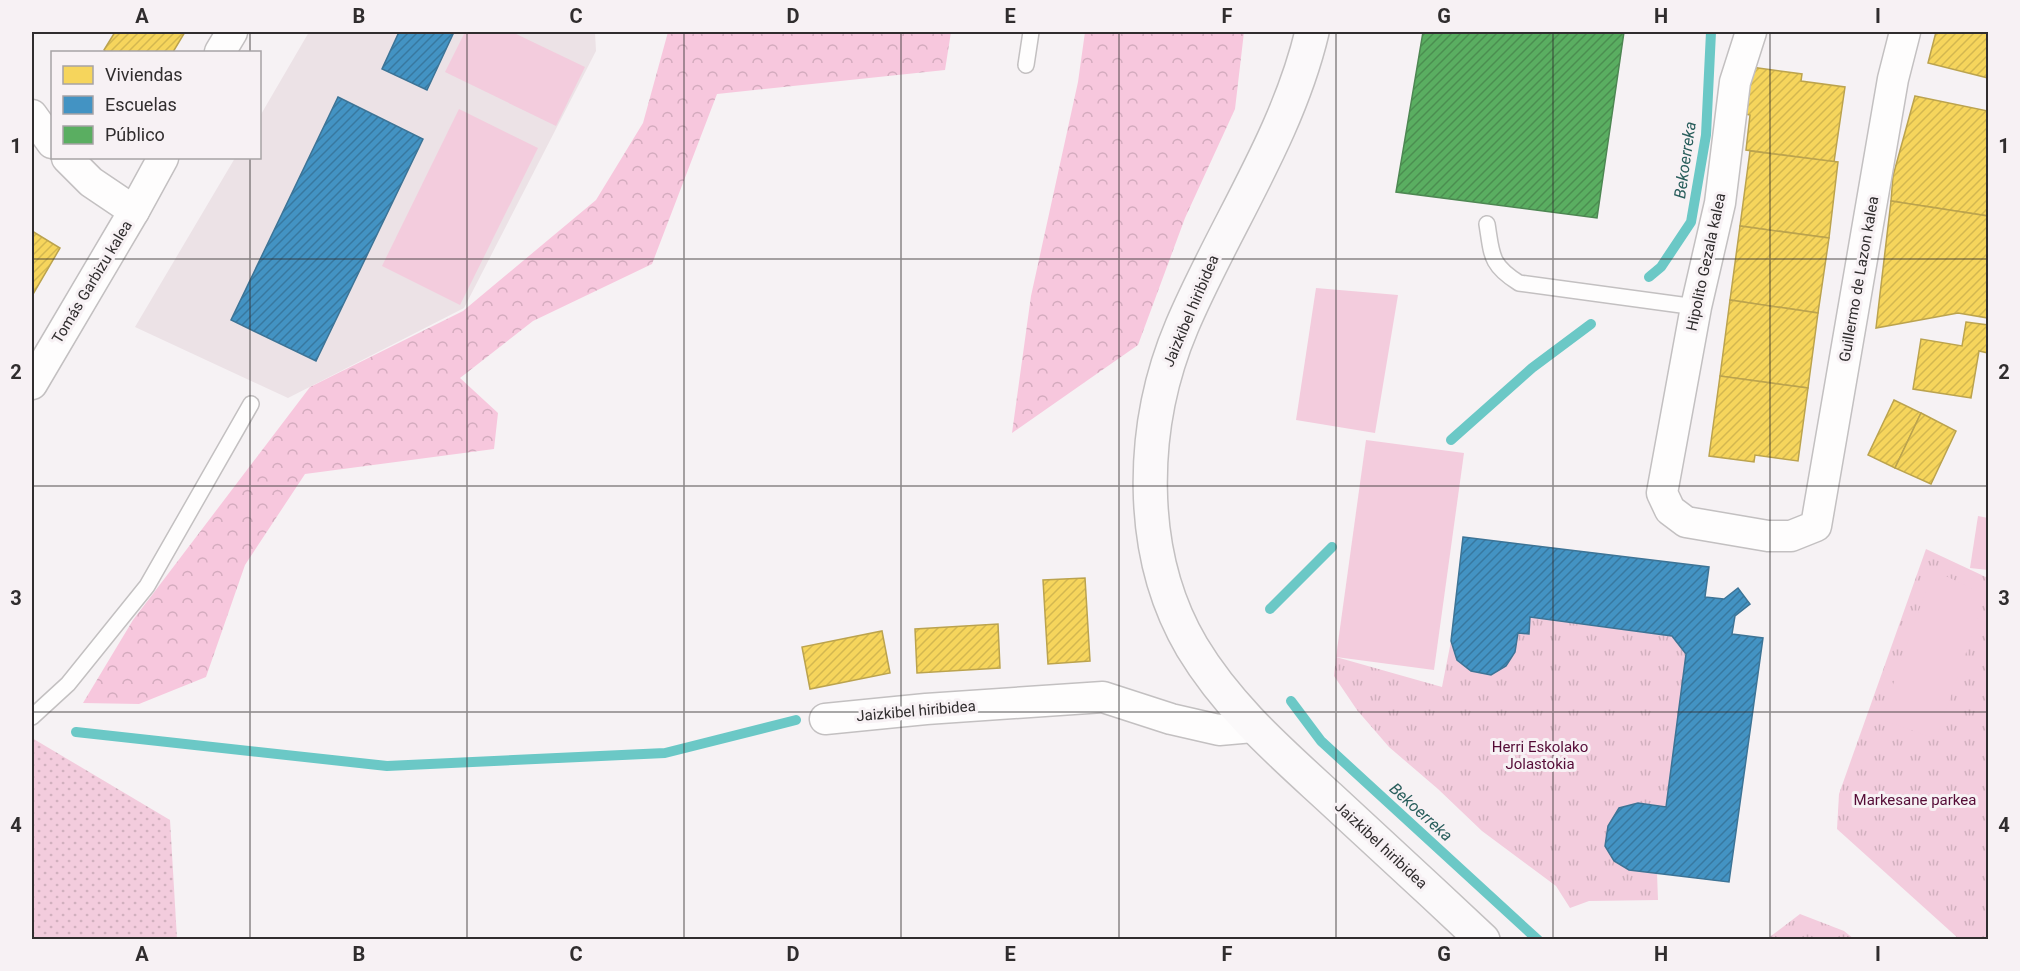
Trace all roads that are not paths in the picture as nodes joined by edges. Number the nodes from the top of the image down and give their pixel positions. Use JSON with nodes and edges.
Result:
{"nodes":[{"id":1,"x":231,"y":32,"type":"edge"},
{"id":2,"x":1031,"y":32,"type":"edge"},
{"id":3,"x":1312,"y":32,"type":"edge"},
{"id":4,"x":1751,"y":32,"type":"edge"},
{"id":5,"x":1905,"y":32,"type":"edge"},
{"id":6,"x":221,"y":51,"type":"edge"},
{"id":7,"x":1026,"y":65,"type":"dead end"},
{"id":8,"x":32,"y":115,"type":"edge"},
{"id":9,"x":51,"y":141,"type":"edge"},
{"id":10,"x":68,"y":159,"type":"edge"},
{"id":11,"x":162,"y":159,"type":"edge"},
{"id":12,"x":134,"y":211,"type":"junction"},
{"id":13,"x":1487,"y":224,"type":"dead end"},
{"id":14,"x":1696,"y":308,"type":"junction"},
{"id":15,"x":32,"y":384,"type":"edge"},
{"id":16,"x":251,"y":404,"type":"dead end"},
{"id":17,"x":1662,"y":493,"type":"joint"},
{"id":18,"x":32,"y":717,"type":"edge"},
{"id":19,"x":825,"y":719,"type":"dead end"},
{"id":20,"x":1253,"y":727,"type":"junction"},
{"id":21,"x":1483,"y":939,"type":"edge"}],
"edges":[{"from":1,"to":6,"type":"street"},
{"from":2,"to":7,"type":"lane"},
{"from":3,"to":20,"type":"main road","name":"Jaizkibel hiribidea"},
{"from":4,"to":14,"type":"street","name":"Hipolito Gezala kalea"},
{"from":5,"to":17,"type":"street","name":"Guillermo de Lazon kalea"},
{"from":8,"to":9,"type":"street"},
{"from":10,"to":12,"type":"street","name":"Tomás Garbizu kalea"},
{"from":11,"to":12,"type":"street","name":"Tomás Garbizu kalea"},
{"from":12,"to":15,"type":"street","name":"Tomás Garbizu kalea"},
{"from":13,"to":14,"type":"lane"},
{"from":14,"to":17,"type":"street","name":"Hipolito Gezala kalea"},
{"from":16,"to":18,"type":"lane"},
{"from":19,"to":20,"type":"street","name":"Jaizkibel hiribidea"},
{"from":20,"to":21,"type":"main road","name":"Jaizkibel hiribidea"}]}
